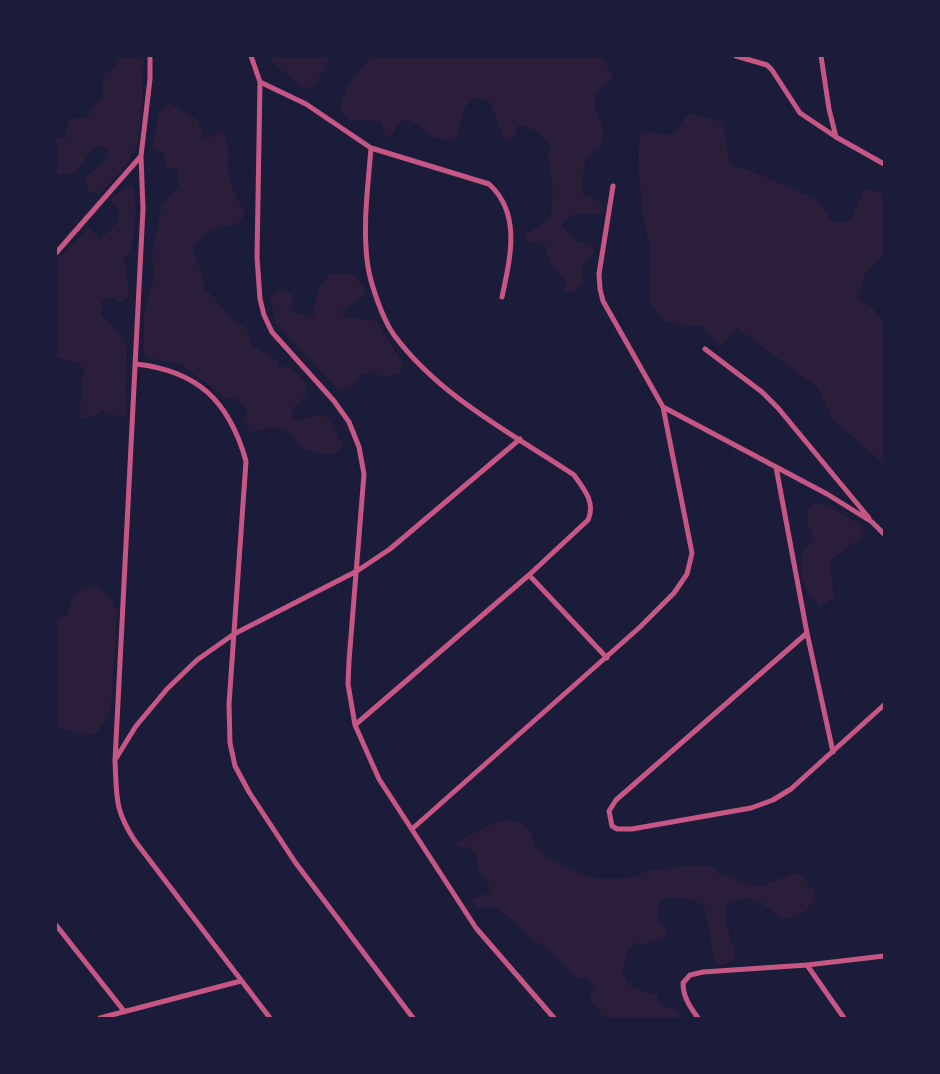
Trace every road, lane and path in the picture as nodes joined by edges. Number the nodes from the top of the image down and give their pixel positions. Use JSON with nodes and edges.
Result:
{"nodes":[{"id":1,"x":150,"y":56,"type":"edge"},
{"id":2,"x":250,"y":56,"type":"edge"},
{"id":3,"x":736,"y":56,"type":"edge"},
{"id":4,"x":821,"y":56,"type":"edge"},
{"id":5,"x":260,"y":82,"type":"junction"},
{"id":6,"x":836,"y":137,"type":"junction"},
{"id":7,"x":371,"y":148,"type":"junction"},
{"id":8,"x":141,"y":156,"type":"junction"},
{"id":9,"x":885,"y":164,"type":"edge"},
{"id":10,"x":613,"y":186,"type":"dead end"},
{"id":11,"x":56,"y":253,"type":"edge"},
{"id":12,"x":502,"y":297,"type":"dead end"},
{"id":13,"x":705,"y":349,"type":"dead end"},
{"id":14,"x":136,"y":364,"type":"junction"},
{"id":15,"x":663,"y":407,"type":"junction"},
{"id":16,"x":520,"y":439,"type":"junction"},
{"id":17,"x":776,"y":467,"type":"junction"},
{"id":18,"x":872,"y":522,"type":"junction"},
{"id":19,"x":885,"y":534,"type":"edge"},
{"id":20,"x":357,"y":571,"type":"junction"},
{"id":21,"x":529,"y":575,"type":"junction"},
{"id":22,"x":807,"y":633,"type":"junction"},
{"id":23,"x":234,"y":634,"type":"junction"},
{"id":24,"x":607,"y":658,"type":"junction"},
{"id":25,"x":885,"y":705,"type":"edge"},
{"id":26,"x":355,"y":725,"type":"junction"},
{"id":27,"x":833,"y":752,"type":"junction"},
{"id":28,"x":115,"y":761,"type":"junction"},
{"id":29,"x":412,"y":829,"type":"junction"},
{"id":30,"x":56,"y":925,"type":"edge"},
{"id":31,"x":885,"y":956,"type":"edge"},
{"id":32,"x":807,"y":965,"type":"junction"},
{"id":33,"x":241,"y":981,"type":"junction"},
{"id":34,"x":124,"y":1011,"type":"junction"},
{"id":35,"x":100,"y":1018,"type":"edge"},
{"id":36,"x":270,"y":1018,"type":"edge"},
{"id":37,"x":413,"y":1018,"type":"edge"},
{"id":38,"x":554,"y":1018,"type":"edge"},
{"id":39,"x":698,"y":1018,"type":"edge"},
{"id":40,"x":844,"y":1018,"type":"edge"}],
"edges":[{"from":1,"to":8,"type":"street"},
{"from":2,"to":5,"type":"street"},
{"from":3,"to":6,"type":"street"},
{"from":4,"to":6,"type":"street"},
{"from":5,"to":7,"type":"street"},
{"from":5,"to":20,"type":"street"},
{"from":6,"to":9,"type":"street"},
{"from":7,"to":12,"type":"street"},
{"from":7,"to":16,"type":"street"},
{"from":8,"to":11,"type":"street"},
{"from":8,"to":14,"type":"street"},
{"from":10,"to":15,"type":"street"},
{"from":13,"to":18,"type":"street"},
{"from":14,"to":23,"type":"street"},
{"from":14,"to":28,"type":"street"},
{"from":15,"to":17,"type":"street"},
{"from":15,"to":24,"type":"street"},
{"from":16,"to":20,"type":"street"},
{"from":16,"to":21,"type":"street"},
{"from":17,"to":18,"type":"street"},
{"from":17,"to":22,"type":"street"},
{"from":18,"to":19,"type":"street"},
{"from":20,"to":23,"type":"street"},
{"from":20,"to":26,"type":"street"},
{"from":21,"to":24,"type":"street"},
{"from":21,"to":26,"type":"street"},
{"from":22,"to":27,"type":"street"},
{"from":22,"to":27,"type":"street"},
{"from":23,"to":28,"type":"street"},
{"from":23,"to":37,"type":"street"},
{"from":24,"to":29,"type":"street"},
{"from":25,"to":27,"type":"street"},
{"from":26,"to":29,"type":"street"},
{"from":28,"to":33,"type":"street"},
{"from":29,"to":38,"type":"street"},
{"from":30,"to":34,"type":"street"},
{"from":31,"to":32,"type":"street"},
{"from":32,"to":39,"type":"street"},
{"from":32,"to":40,"type":"street"},
{"from":33,"to":34,"type":"street"},
{"from":33,"to":36,"type":"street"},
{"from":34,"to":35,"type":"street"}]}
